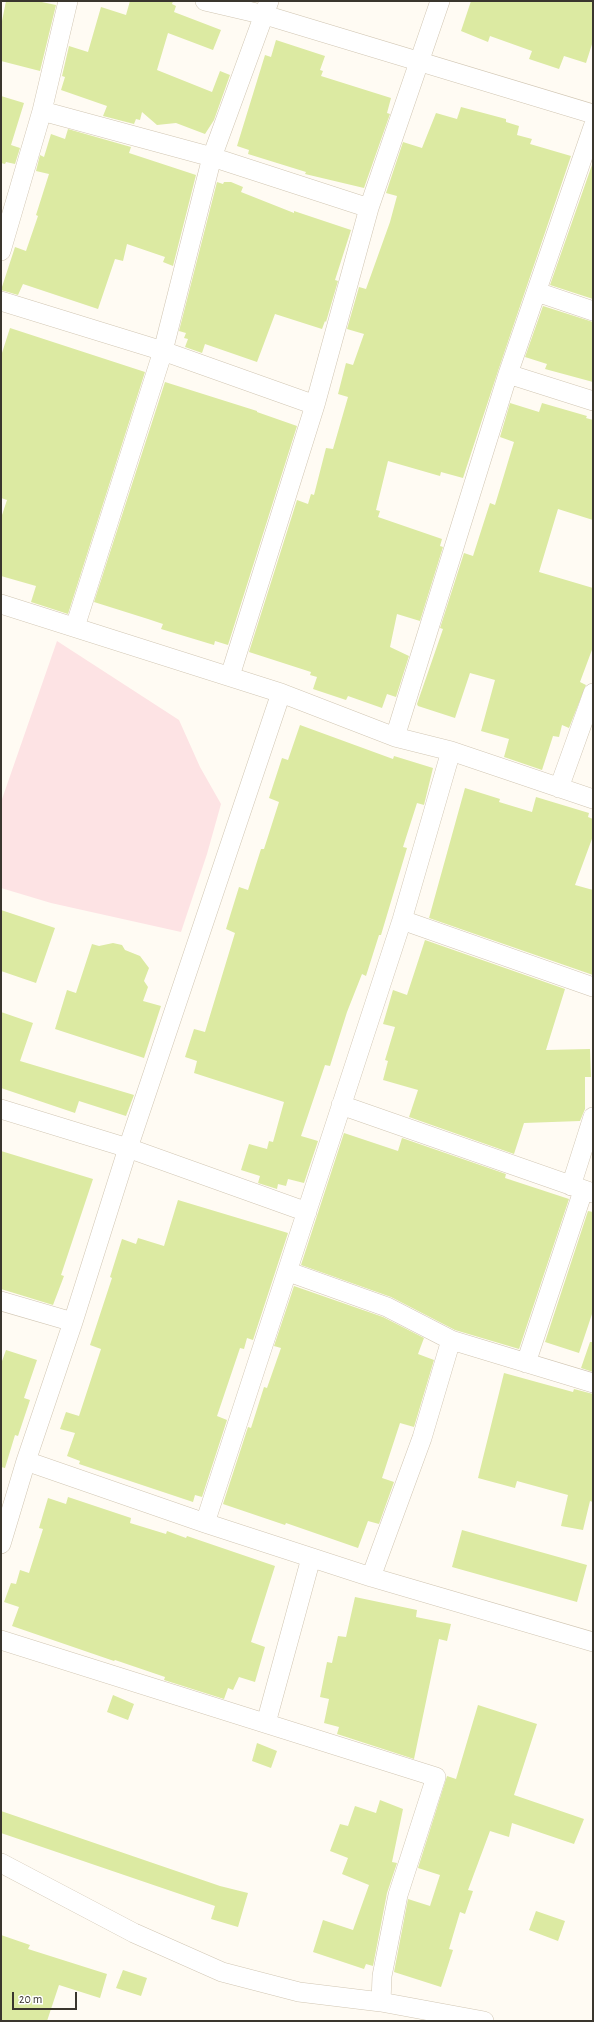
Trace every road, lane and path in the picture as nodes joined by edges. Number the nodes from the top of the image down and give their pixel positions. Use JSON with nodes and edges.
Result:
{"nodes":[{"id":1,"x":68,"y":1,"type":"edge"},
{"id":2,"x":205,"y":1,"type":"edge"},
{"id":3,"x":440,"y":1,"type":"edge"},
{"id":4,"x":267,"y":8,"type":"edge"},
{"id":5,"x":419,"y":61,"type":"junction"},
{"id":6,"x":42,"y":111,"type":"junction"},
{"id":7,"x":593,"y":114,"type":"edge"},
{"id":8,"x":593,"y":127,"type":"edge"},
{"id":9,"x":212,"y":157,"type":"junction"},
{"id":10,"x":369,"y":208,"type":"junction"},
{"id":11,"x":1,"y":252,"type":"edge"},
{"id":12,"x":537,"y":292,"type":"junction"},
{"id":13,"x":1,"y":301,"type":"edge"},
{"id":14,"x":593,"y":311,"type":"edge"},
{"id":15,"x":164,"y":351,"type":"junction"},
{"id":16,"x":508,"y":374,"type":"junction"},
{"id":17,"x":593,"y":400,"type":"edge"},
{"id":18,"x":315,"y":405,"type":"junction"},
{"id":19,"x":1,"y":604,"type":"edge"},
{"id":20,"x":75,"y":627,"type":"junction"},
{"id":21,"x":230,"y":676,"type":"junction"},
{"id":22,"x":281,"y":693,"type":"junction"},
{"id":23,"x":593,"y":693,"type":"edge"},
{"id":24,"x":395,"y":737,"type":"junction"},
{"id":25,"x":451,"y":751,"type":"junction"},
{"id":26,"x":559,"y":788,"type":"junction"},
{"id":27,"x":593,"y":799,"type":"edge"},
{"id":28,"x":402,"y":920,"type":"junction"},
{"id":29,"x":593,"y":986,"type":"edge"},
{"id":30,"x":341,"y":1106,"type":"junction"},
{"id":31,"x":1,"y":1108,"type":"edge"},
{"id":32,"x":593,"y":1117,"type":"edge"},
{"id":33,"x":128,"y":1148,"type":"junction"},
{"id":34,"x":582,"y":1190,"type":"edge"},
{"id":35,"x":307,"y":1212,"type":"junction"},
{"id":36,"x":288,"y":1272,"type":"junction"},
{"id":37,"x":1,"y":1300,"type":"edge"},
{"id":38,"x":73,"y":1322,"type":"junction"},
{"id":39,"x":451,"y":1340,"type":"junction"},
{"id":40,"x":526,"y":1363,"type":"junction"},
{"id":41,"x":593,"y":1383,"type":"edge"},
{"id":42,"x":26,"y":1461,"type":"junction"},
{"id":43,"x":5,"y":1515,"type":"edge"},
{"id":44,"x":205,"y":1524,"type":"junction"},
{"id":45,"x":1,"y":1544,"type":"edge"},
{"id":46,"x":311,"y":1558,"type":"junction"},
{"id":47,"x":371,"y":1578,"type":"junction"},
{"id":48,"x":1,"y":1640,"type":"edge"},
{"id":49,"x":593,"y":1642,"type":"edge"},
{"id":50,"x":266,"y":1723,"type":"junction"},
{"id":51,"x":1,"y":1863,"type":"edge"},
{"id":52,"x":381,"y":2002,"type":"junction"},
{"id":53,"x":404,"y":2014,"type":"edge"},
{"id":54,"x":484,"y":2021,"type":"edge"}],
"edges":[{"from":1,"to":6,"type":"street"},
{"from":2,"to":4,"type":"street"},
{"from":3,"to":5,"type":"street"},
{"from":4,"to":5,"type":"street"},
{"from":4,"to":9,"type":"street"},
{"from":5,"to":7,"type":"street"},
{"from":5,"to":10,"type":"street"},
{"from":6,"to":9,"type":"street"},
{"from":6,"to":11,"type":"street"},
{"from":8,"to":12,"type":"street"},
{"from":9,"to":10,"type":"street"},
{"from":9,"to":15,"type":"street"},
{"from":10,"to":18,"type":"street"},
{"from":12,"to":14,"type":"street"},
{"from":12,"to":16,"type":"street"},
{"from":13,"to":15,"type":"street"},
{"from":15,"to":18,"type":"street"},
{"from":15,"to":20,"type":"street"},
{"from":16,"to":17,"type":"street"},
{"from":16,"to":24,"type":"street"},
{"from":18,"to":21,"type":"street"},
{"from":19,"to":20,"type":"street"},
{"from":20,"to":21,"type":"street"},
{"from":21,"to":22,"type":"street"},
{"from":22,"to":24,"type":"street"},
{"from":22,"to":33,"type":"street"},
{"from":23,"to":26,"type":"street"},
{"from":24,"to":25,"type":"street"},
{"from":25,"to":26,"type":"street"},
{"from":25,"to":28,"type":"street"},
{"from":26,"to":27,"type":"street"},
{"from":28,"to":29,"type":"street"},
{"from":28,"to":30,"type":"street"},
{"from":30,"to":34,"type":"street"},
{"from":30,"to":35,"type":"street"},
{"from":31,"to":33,"type":"street"},
{"from":32,"to":34,"type":"street"},
{"from":33,"to":35,"type":"street"},
{"from":33,"to":38,"type":"street"},
{"from":34,"to":40,"type":"street"},
{"from":35,"to":36,"type":"street"},
{"from":36,"to":39,"type":"street"},
{"from":36,"to":44,"type":"street"},
{"from":37,"to":38,"type":"street"},
{"from":38,"to":42,"type":"street"},
{"from":39,"to":40,"type":"street"},
{"from":39,"to":47,"type":"street"},
{"from":40,"to":41,"type":"street"},
{"from":42,"to":43,"type":"street"},
{"from":42,"to":44,"type":"street"},
{"from":43,"to":45,"type":"street"},
{"from":44,"to":46,"type":"street"},
{"from":46,"to":47,"type":"street"},
{"from":46,"to":50,"type":"street"},
{"from":47,"to":49,"type":"street"},
{"from":48,"to":50,"type":"street"},
{"from":50,"to":52,"type":"street"},
{"from":51,"to":52,"type":"street"},
{"from":52,"to":53,"type":"street"},
{"from":53,"to":54,"type":"street"}]}
